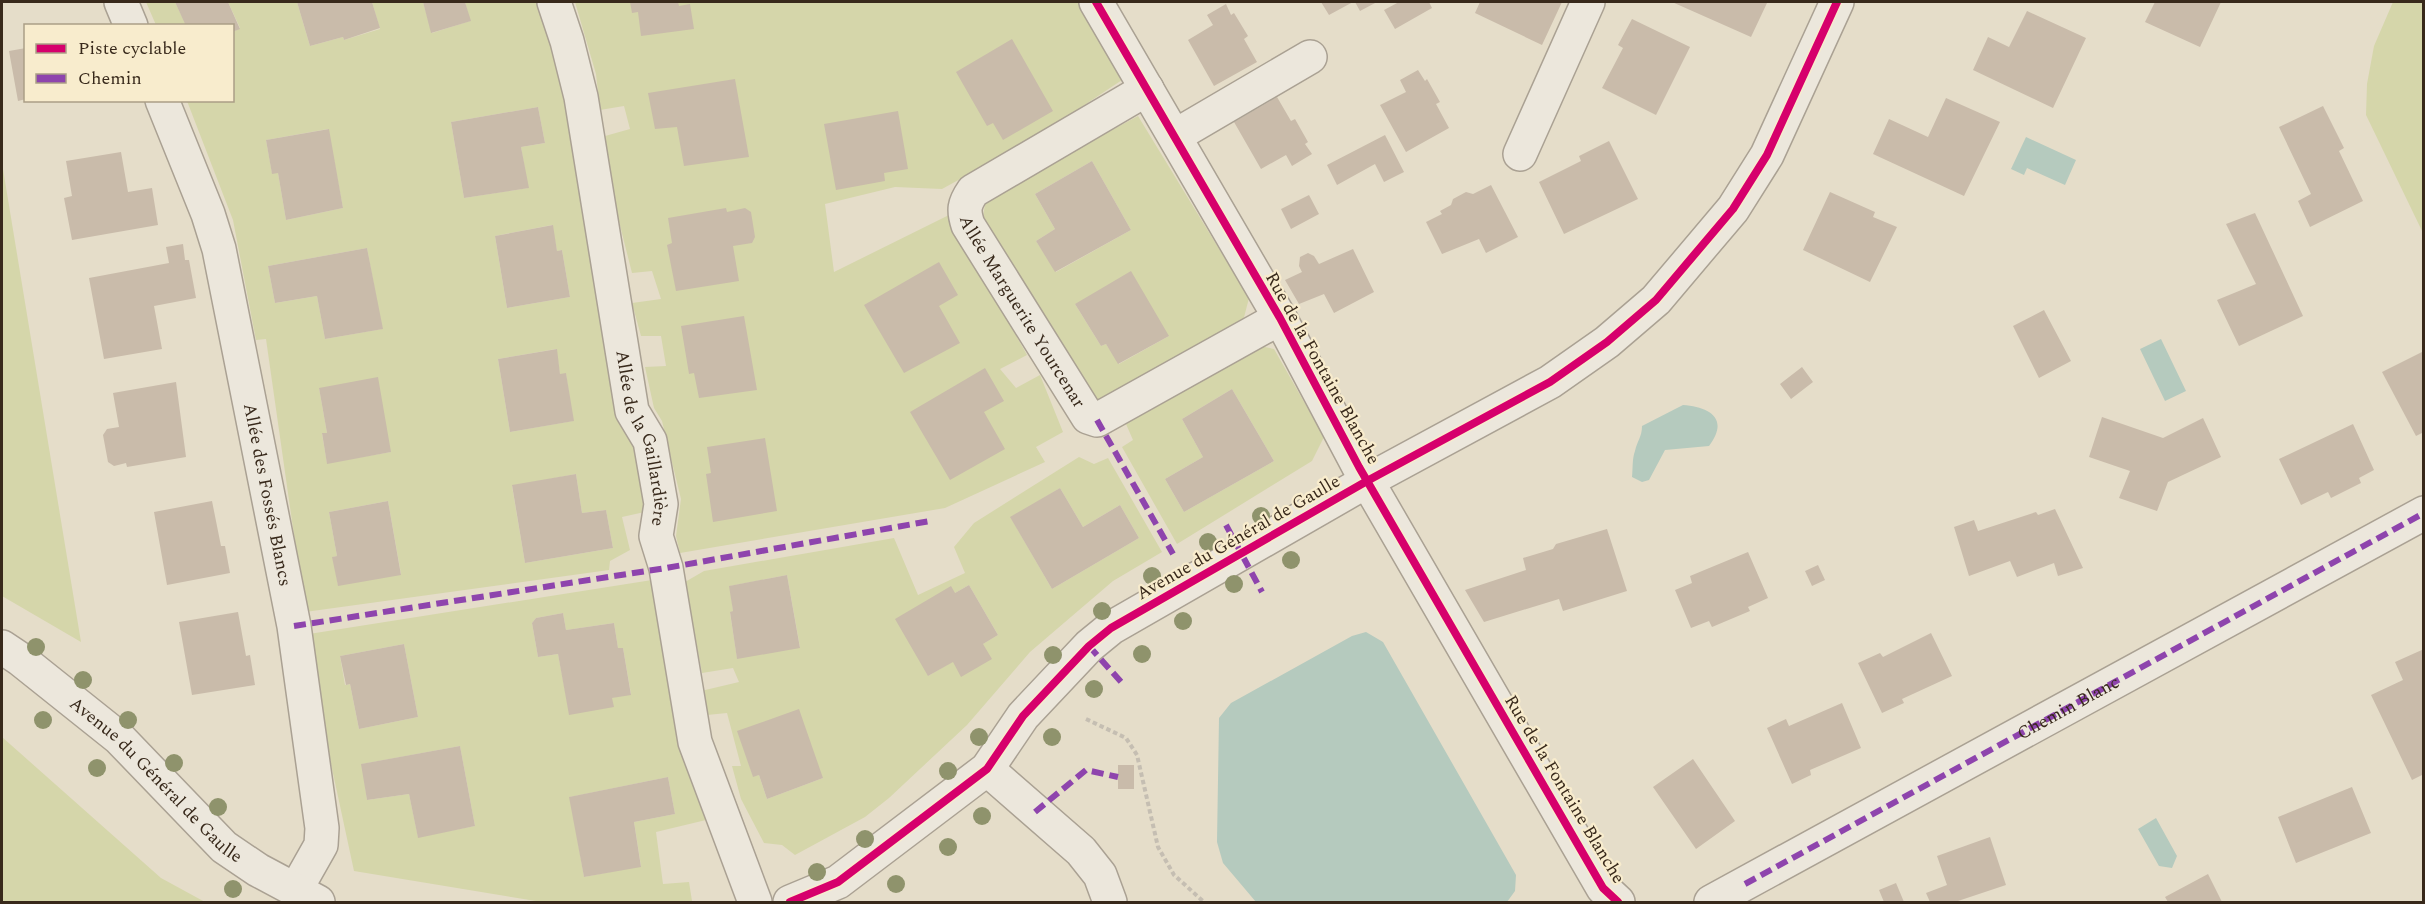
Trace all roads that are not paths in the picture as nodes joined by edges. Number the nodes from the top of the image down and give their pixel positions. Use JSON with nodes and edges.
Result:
{"nodes":[{"id":1,"x":122,"y":2,"type":"edge"},
{"id":2,"x":554,"y":2,"type":"edge"},
{"id":3,"x":1096,"y":2,"type":"edge"},
{"id":4,"x":1588,"y":2,"type":"edge"},
{"id":5,"x":1837,"y":2,"type":"edge"},
{"id":6,"x":130,"y":24,"type":"edge"},
{"id":7,"x":1310,"y":57,"type":"dead end"},
{"id":8,"x":1148,"y":89,"type":"junction"},
{"id":9,"x":163,"y":102,"type":"edge"},
{"id":10,"x":1175,"y":136,"type":"junction"},
{"id":11,"x":1520,"y":154,"type":"dead end"},
{"id":12,"x":1280,"y":318,"type":"junction"},
{"id":13,"x":1367,"y":481,"type":"junction"},
{"id":14,"x":2424,"y":513,"type":"edge"},
{"id":15,"x":2,"y":647,"type":"edge"},
{"id":16,"x":987,"y":769,"type":"junction"},
{"id":17,"x":306,"y":897,"type":"edge"},
{"id":18,"x":755,"y":903,"type":"edge"},
{"id":19,"x":790,"y":903,"type":"edge"},
{"id":20,"x":1110,"y":903,"type":"edge"},
{"id":21,"x":1618,"y":903,"type":"edge"},
{"id":22,"x":1711,"y":903,"type":"edge"}],
"edges":[{"from":1,"to":6,"type":"street"},
{"from":2,"to":18,"type":"street","name":"Allée de la Gaillardière"},
{"from":3,"to":8,"type":"street","name":"Rue de la Fontaine Blanche"},
{"from":4,"to":11,"type":"street"},
{"from":5,"to":13,"type":"street","name":"Avenue du Général de Gaulle"},
{"from":7,"to":10,"type":"street"},
{"from":8,"to":10,"type":"street","name":"Rue de la Fontaine Blanche"},
{"from":8,"to":12,"type":"street","name":"Allée Marguerite Yourcenar"},
{"from":9,"to":17,"type":"street","name":"Allée des Fossés Blancs"},
{"from":10,"to":12,"type":"street","name":"Rue de la Fontaine Blanche"},
{"from":12,"to":13,"type":"street","name":"Rue de la Fontaine Blanche"},
{"from":13,"to":16,"type":"street","name":"Avenue du Général de Gaulle"},
{"from":13,"to":21,"type":"street","name":"Rue de la Fontaine Blanche"},
{"from":14,"to":22,"type":"street","name":"Chemin Blanc"},
{"from":15,"to":17,"type":"street","name":"Avenue du Général de Gaulle"},
{"from":16,"to":19,"type":"street","name":"Avenue du Général de Gaulle"},
{"from":16,"to":20,"type":"street"}]}
